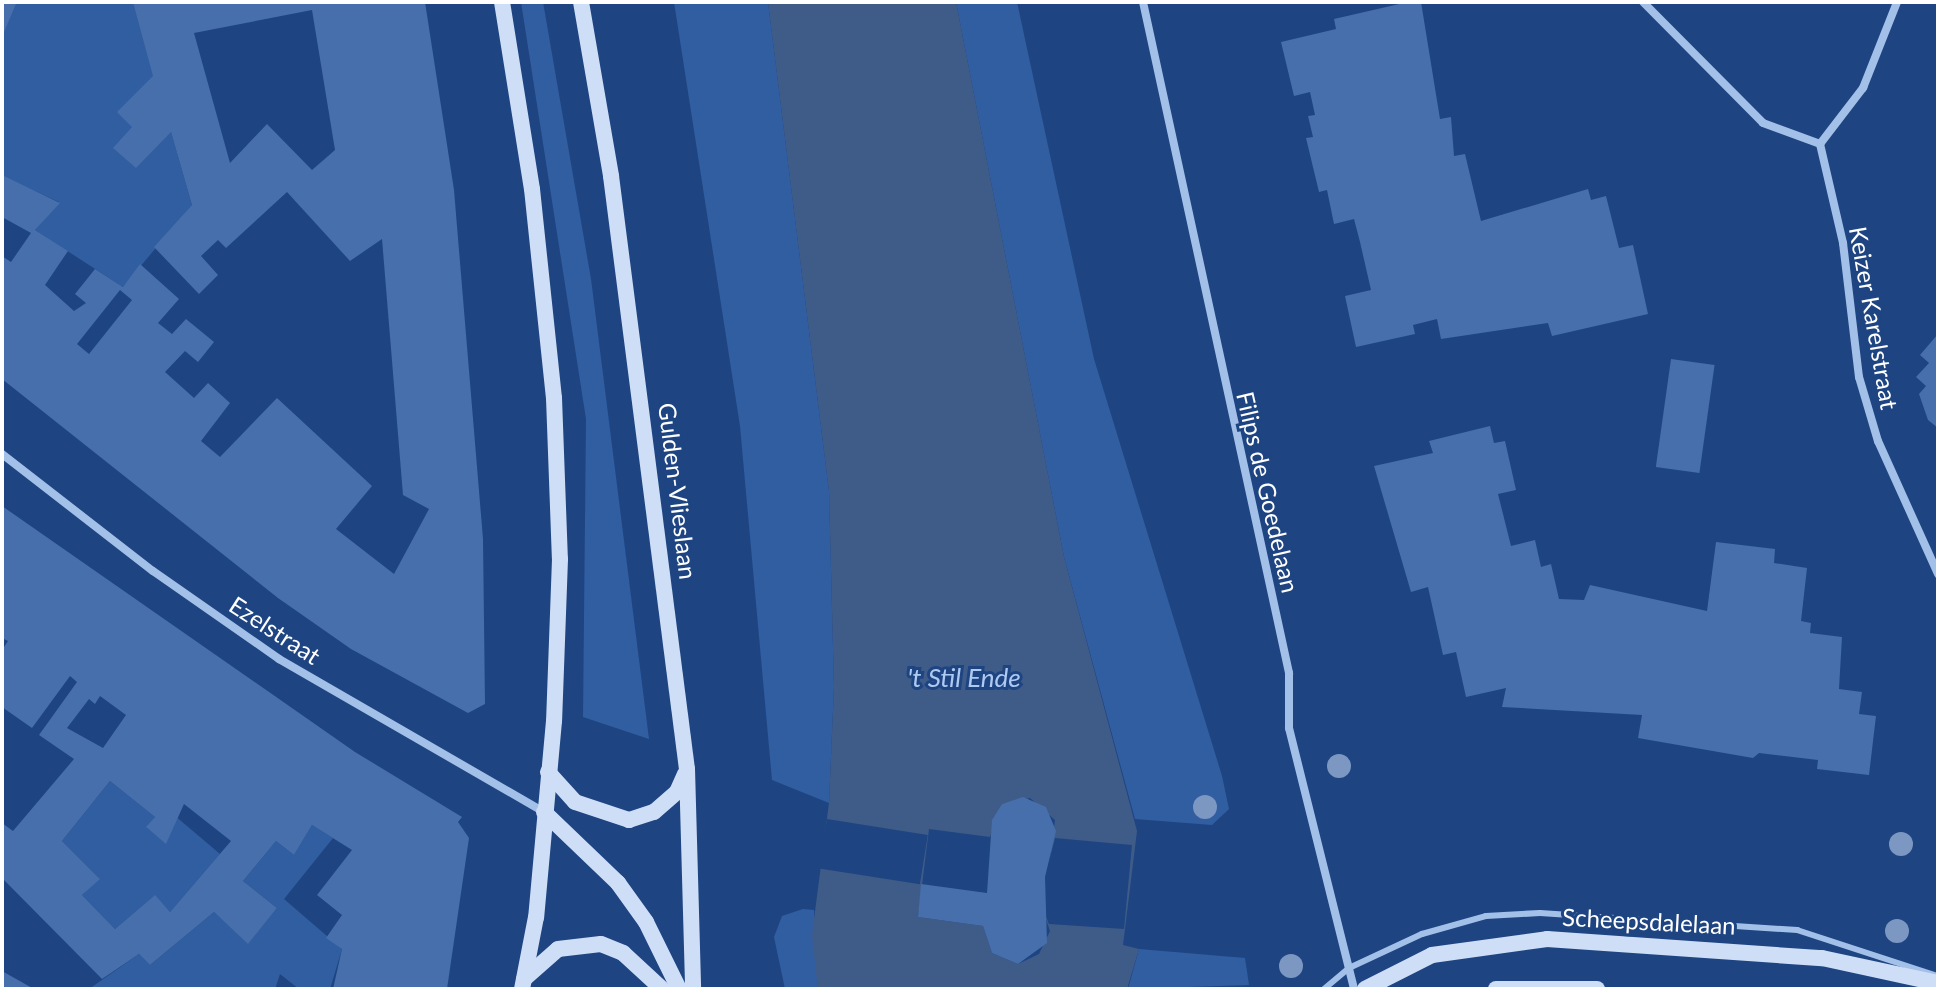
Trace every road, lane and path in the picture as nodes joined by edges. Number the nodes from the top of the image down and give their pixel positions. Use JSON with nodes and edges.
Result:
{"nodes":[{"id":1,"x":502,"y":2,"type":"edge"},
{"id":2,"x":581,"y":2,"type":"edge"},
{"id":3,"x":1143,"y":2,"type":"edge"},
{"id":4,"x":1643,"y":2,"type":"edge"},
{"id":5,"x":1897,"y":2,"type":"edge"},
{"id":6,"x":1820,"y":144,"type":"junction"},
{"id":7,"x":2,"y":454,"type":"edge"},
{"id":8,"x":1938,"y":574,"type":"edge"},
{"id":9,"x":687,"y":769,"type":"junction"},
{"id":10,"x":548,"y":772,"type":"junction"},
{"id":11,"x":544,"y":812,"type":"junction"},
{"id":12,"x":1349,"y":968,"type":"junction"},
{"id":13,"x":1938,"y":976,"type":"edge"},
{"id":14,"x":1938,"y":983,"type":"edge"},
{"id":15,"x":523,"y":984,"type":"edge"},
{"id":16,"x":662,"y":989,"type":"edge"},
{"id":17,"x":679,"y":989,"type":"edge"},
{"id":18,"x":693,"y":989,"type":"edge"},
{"id":19,"x":1324,"y":989,"type":"edge"},
{"id":20,"x":1354,"y":989,"type":"edge"},
{"id":21,"x":1365,"y":989,"type":"edge"},
{"id":22,"x":1496,"y":989,"type":"edge"},
{"id":23,"x":1597,"y":989,"type":"edge"}],
"edges":[{"from":1,"to":10,"type":"main road"},
{"from":2,"to":9,"type":"main road","name":"Gulden-Vlieslaan"},
{"from":3,"to":12,"type":"street","name":"Filips de Goedelaan"},
{"from":4,"to":6,"type":"street"},
{"from":5,"to":6,"type":"street"},
{"from":6,"to":8,"type":"street","name":"Keizer Karelstraat"},
{"from":7,"to":11,"type":"street","name":"Ezelstraat"},
{"from":9,"to":10,"type":"main road"},
{"from":9,"to":18,"type":"main road","name":"Gulden-Vlieslaan"},
{"from":10,"to":11,"type":"main road"},
{"from":11,"to":15,"type":"main road"},
{"from":11,"to":17,"type":"main road"},
{"from":12,"to":13,"type":"lane"},
{"from":12,"to":19,"type":"lane"},
{"from":12,"to":20,"type":"street","name":"Filips de Goedelaan"},
{"from":14,"to":21,"type":"main road","name":"Scheepsdalelaan"},
{"from":15,"to":16,"type":"main road"},
{"from":22,"to":23,"type":"main road"}]}
